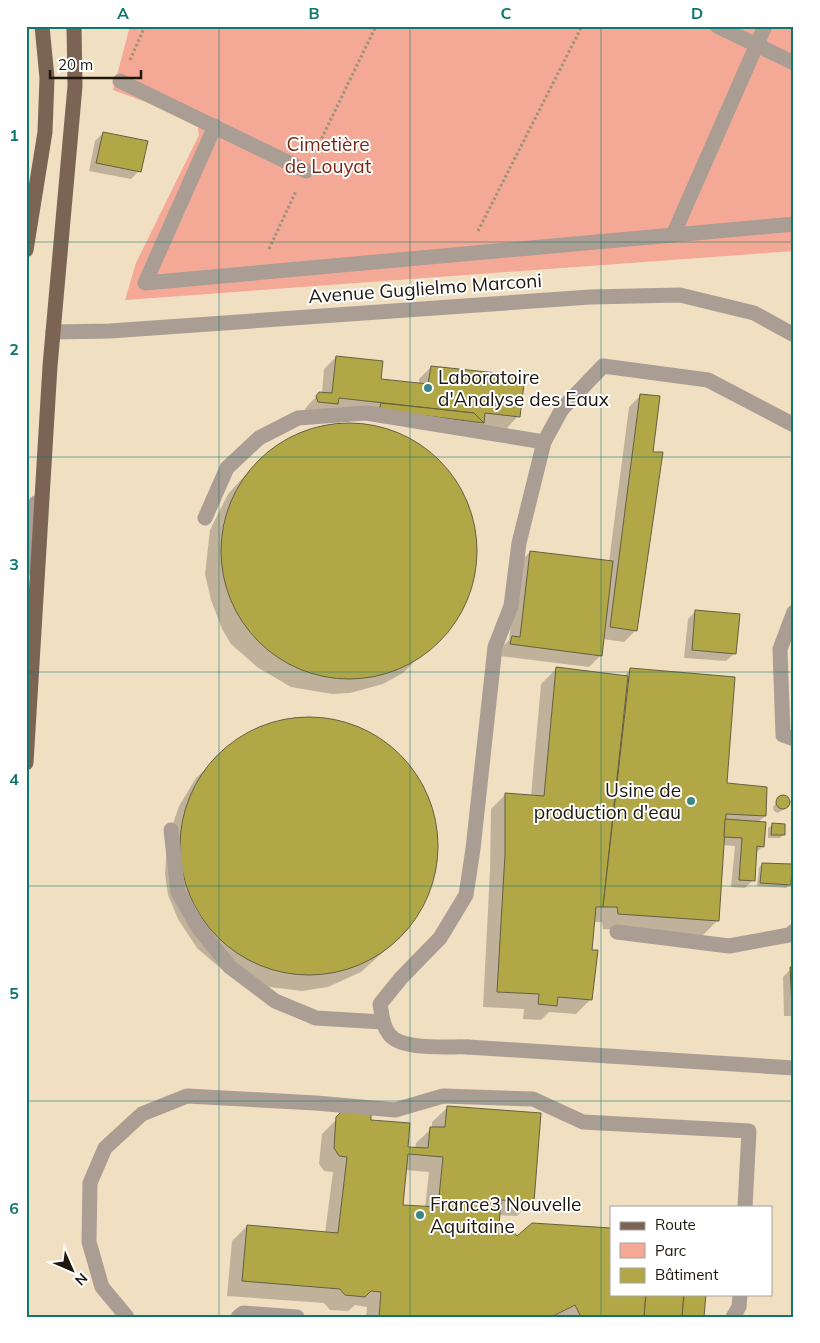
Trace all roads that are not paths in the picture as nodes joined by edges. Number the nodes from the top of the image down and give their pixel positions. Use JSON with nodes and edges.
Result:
{"nodes":[{"id":1,"x":42,"y":26,"type":"edge"},
{"id":2,"x":74,"y":26,"type":"edge"},
{"id":3,"x":717,"y":26,"type":"edge"},
{"id":4,"x":764,"y":26,"type":"edge"},
{"id":5,"x":756,"y":44,"type":"junction"},
{"id":6,"x":794,"y":63,"type":"edge"},
{"id":7,"x":120,"y":81,"type":"road end"},
{"id":8,"x":214,"y":126,"type":"junction"},
{"id":9,"x":306,"y":171,"type":"dead end"},
{"id":10,"x":794,"y":224,"type":"edge"},
{"id":11,"x":673,"y":235,"type":"junction"},
{"id":12,"x":26,"y":250,"type":"edge"},
{"id":13,"x":52,"y":332,"type":"junction"},
{"id":14,"x":794,"y":335,"type":"edge"},
{"id":15,"x":794,"y":425,"type":"edge"},
{"id":16,"x":46,"y":433,"type":"junction"},
{"id":17,"x":544,"y":442,"type":"junction"},
{"id":18,"x":205,"y":518,"type":"dead end"},
{"id":19,"x":26,"y":569,"type":"edge"},
{"id":20,"x":794,"y":612,"type":"edge"},
{"id":21,"x":794,"y":739,"type":"edge"},
{"id":22,"x":26,"y":763,"type":"edge"},
{"id":23,"x":171,"y":830,"type":"dead end"},
{"id":24,"x":618,"y":932,"type":"dead end"},
{"id":25,"x":794,"y":932,"type":"edge"},
{"id":26,"x":383,"y":1022,"type":"junction"},
{"id":27,"x":794,"y":1068,"type":"edge"},
{"id":28,"x":745,"y":1206,"type":"edge"},
{"id":29,"x":740,"y":1296,"type":"edge"},
{"id":30,"x":127,"y":1317,"type":"edge"},
{"id":31,"x":238,"y":1317,"type":"edge"},
{"id":32,"x":297,"y":1317,"type":"edge"},
{"id":33,"x":733,"y":1317,"type":"edge"}],
"edges":[{"from":1,"to":12,"type":"main road"},
{"from":2,"to":13,"type":"main road"},
{"from":3,"to":5,"type":"street"},
{"from":4,"to":5,"type":"street"},
{"from":5,"to":6,"type":"street"},
{"from":5,"to":11,"type":"street"},
{"from":7,"to":8,"type":"street"},
{"from":8,"to":9,"type":"street"},
{"from":8,"to":11,"type":"street"},
{"from":10,"to":11,"type":"street"},
{"from":13,"to":14,"type":"street","name":"Avenue Guglielmo Marconi"},
{"from":13,"to":16,"type":"main road"},
{"from":15,"to":17,"type":"street"},
{"from":16,"to":19,"type":"street"},
{"from":16,"to":22,"type":"main road"},
{"from":17,"to":18,"type":"street"},
{"from":17,"to":26,"type":"street"},
{"from":20,"to":21,"type":"street"},
{"from":23,"to":26,"type":"street"},
{"from":24,"to":25,"type":"street"},
{"from":26,"to":27,"type":"street"},
{"from":28,"to":30,"type":"street"},
{"from":29,"to":33,"type":"street"},
{"from":31,"to":32,"type":"street"}]}
